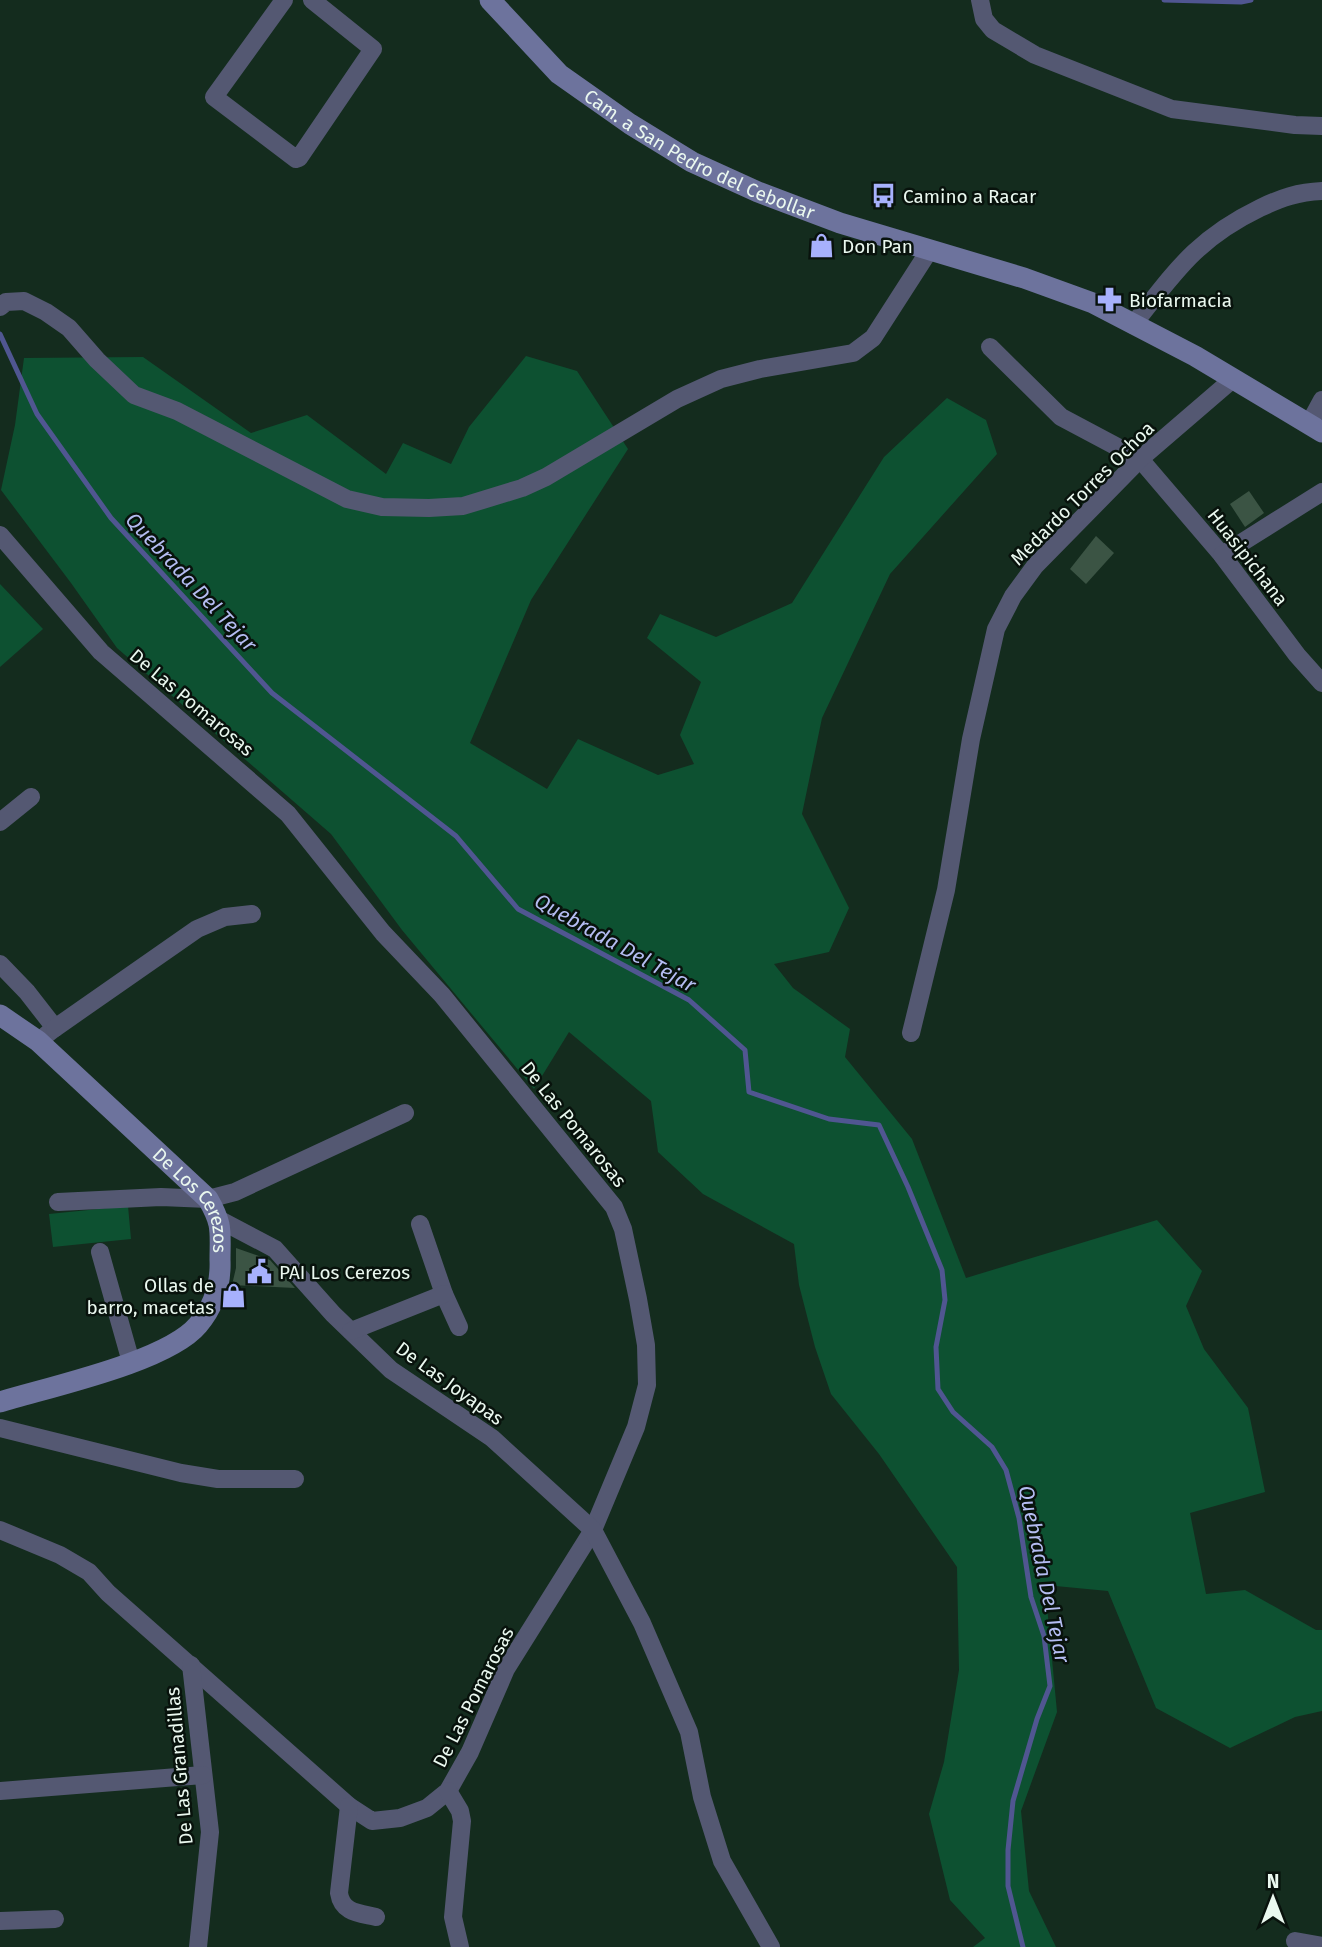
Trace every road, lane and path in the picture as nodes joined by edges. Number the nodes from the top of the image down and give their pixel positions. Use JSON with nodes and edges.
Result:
{"nodes":[{"id":1,"x":284,"y":0,"type":"edge"},
{"id":2,"x":312,"y":0,"type":"edge"},
{"id":3,"x":490,"y":0,"type":"edge"},
{"id":4,"x":980,"y":0,"type":"edge"},
{"id":5,"x":1322,"y":126,"type":"edge"},
{"id":6,"x":1322,"y":191,"type":"edge"},
{"id":7,"x":929,"y":251,"type":"junction"},
{"id":8,"x":3,"y":305,"type":"edge"},
{"id":9,"x":1133,"y":325,"type":"junction"},
{"id":10,"x":990,"y":347,"type":"dead end"},
{"id":11,"x":1233,"y":379,"type":"junction"},
{"id":12,"x":1322,"y":400,"type":"edge"},
{"id":13,"x":1316,"y":428,"type":"edge"},
{"id":14,"x":1140,"y":459,"type":"junction"},
{"id":15,"x":1322,"y":492,"type":"edge"},
{"id":16,"x":0,"y":535,"type":"edge"},
{"id":17,"x":1222,"y":555,"type":"junction"},
{"id":18,"x":1322,"y":683,"type":"edge"},
{"id":19,"x":30,"y":797,"type":"dead end"},
{"id":20,"x":0,"y":822,"type":"edge"},
{"id":21,"x":251,"y":914,"type":"dead end"},
{"id":22,"x":0,"y":964,"type":"edge"},
{"id":23,"x":0,"y":1016,"type":"edge"},
{"id":24,"x":55,"y":1028,"type":"junction"},
{"id":25,"x":911,"y":1033,"type":"dead end"},
{"id":26,"x":38,"y":1041,"type":"junction"},
{"id":27,"x":405,"y":1113,"type":"dead end"},
{"id":28,"x":208,"y":1199,"type":"junction"},
{"id":29,"x":58,"y":1202,"type":"dead end"},
{"id":30,"x":220,"y":1220,"type":"junction"},
{"id":31,"x":419,"y":1224,"type":"dead end"},
{"id":32,"x":100,"y":1252,"type":"dead end"},
{"id":33,"x":444,"y":1294,"type":"junction"},
{"id":34,"x":459,"y":1327,"type":"dead end"},
{"id":35,"x":351,"y":1331,"type":"junction"},
{"id":36,"x":131,"y":1362,"type":"junction"},
{"id":37,"x":0,"y":1402,"type":"edge"},
{"id":38,"x":0,"y":1428,"type":"edge"},
{"id":39,"x":295,"y":1479,"type":"dead end"},
{"id":40,"x":0,"y":1530,"type":"edge"},
{"id":41,"x":593,"y":1530,"type":"junction"},
{"id":42,"x":191,"y":1665,"type":"junction"},
{"id":43,"x":203,"y":1775,"type":"junction"},
{"id":44,"x":0,"y":1791,"type":"edge"},
{"id":45,"x":448,"y":1791,"type":"junction"},
{"id":46,"x":348,"y":1806,"type":"junction"},
{"id":47,"x":376,"y":1917,"type":"dead end"},
{"id":48,"x":55,"y":1919,"type":"dead end"},
{"id":49,"x":0,"y":1921,"type":"edge"},
{"id":50,"x":1294,"y":1941,"type":"dead end"},
{"id":51,"x":1322,"y":1945,"type":"edge"},
{"id":52,"x":198,"y":1947,"type":"edge"},
{"id":53,"x":460,"y":1947,"type":"edge"},
{"id":54,"x":771,"y":1947,"type":"edge"}],
"edges":[{"from":1,"to":2,"type":"street"},
{"from":3,"to":7,"type":"street","name":"Cam. a San Pedro del Cebollar"},
{"from":4,"to":5,"type":"street"},
{"from":6,"to":9,"type":"street"},
{"from":7,"to":8,"type":"street"},
{"from":7,"to":9,"type":"street","name":"Cam. a San Pedro del Cebollar"},
{"from":9,"to":11,"type":"street","name":"Cam. a San Pedro del Cebollar"},
{"from":10,"to":14,"type":"street"},
{"from":11,"to":13,"type":"street","name":"Cam. a San Pedro del Cebollar"},
{"from":11,"to":14,"type":"street","name":"Medardo Torres Ochoa"},
{"from":12,"to":13,"type":"street"},
{"from":14,"to":17,"type":"street","name":"Huasipichana"},
{"from":14,"to":25,"type":"street","name":"Medardo Torres Ochoa"},
{"from":15,"to":17,"type":"street"},
{"from":16,"to":41,"type":"street","name":"De Las Pomarosas"},
{"from":17,"to":18,"type":"street","name":"Huasipichana"},
{"from":19,"to":20,"type":"street"},
{"from":21,"to":24,"type":"street"},
{"from":22,"to":24,"type":"street"},
{"from":23,"to":26,"type":"street","name":"De Los Cerezos"},
{"from":24,"to":26,"type":"street"},
{"from":26,"to":28,"type":"street","name":"De Los Cerezos"},
{"from":27,"to":28,"type":"street"},
{"from":28,"to":29,"type":"street"},
{"from":28,"to":30,"type":"street","name":"De Los Cerezos"},
{"from":30,"to":35,"type":"street","name":"De Las Joyapas"},
{"from":30,"to":36,"type":"street","name":"De Los Cerezos"},
{"from":31,"to":33,"type":"street"},
{"from":32,"to":36,"type":"street"},
{"from":33,"to":34,"type":"street"},
{"from":33,"to":35,"type":"street"},
{"from":35,"to":41,"type":"street","name":"De Las Joyapas"},
{"from":36,"to":37,"type":"street","name":"De Los Cerezos"},
{"from":38,"to":39,"type":"street"},
{"from":40,"to":42,"type":"street","name":"De Las Pomarosas"},
{"from":41,"to":45,"type":"street","name":"De Las Pomarosas"},
{"from":41,"to":54,"type":"street","name":"De Las Joyapas"},
{"from":42,"to":43,"type":"street","name":"De Las Granadillas"},
{"from":42,"to":46,"type":"street","name":"De Las Pomarosas"},
{"from":43,"to":44,"type":"street"},
{"from":43,"to":52,"type":"street","name":"De Las Granadillas"},
{"from":45,"to":46,"type":"street","name":"De Las Pomarosas"},
{"from":45,"to":53,"type":"street"},
{"from":46,"to":47,"type":"street"},
{"from":48,"to":49,"type":"street"},
{"from":50,"to":51,"type":"street"}]}
